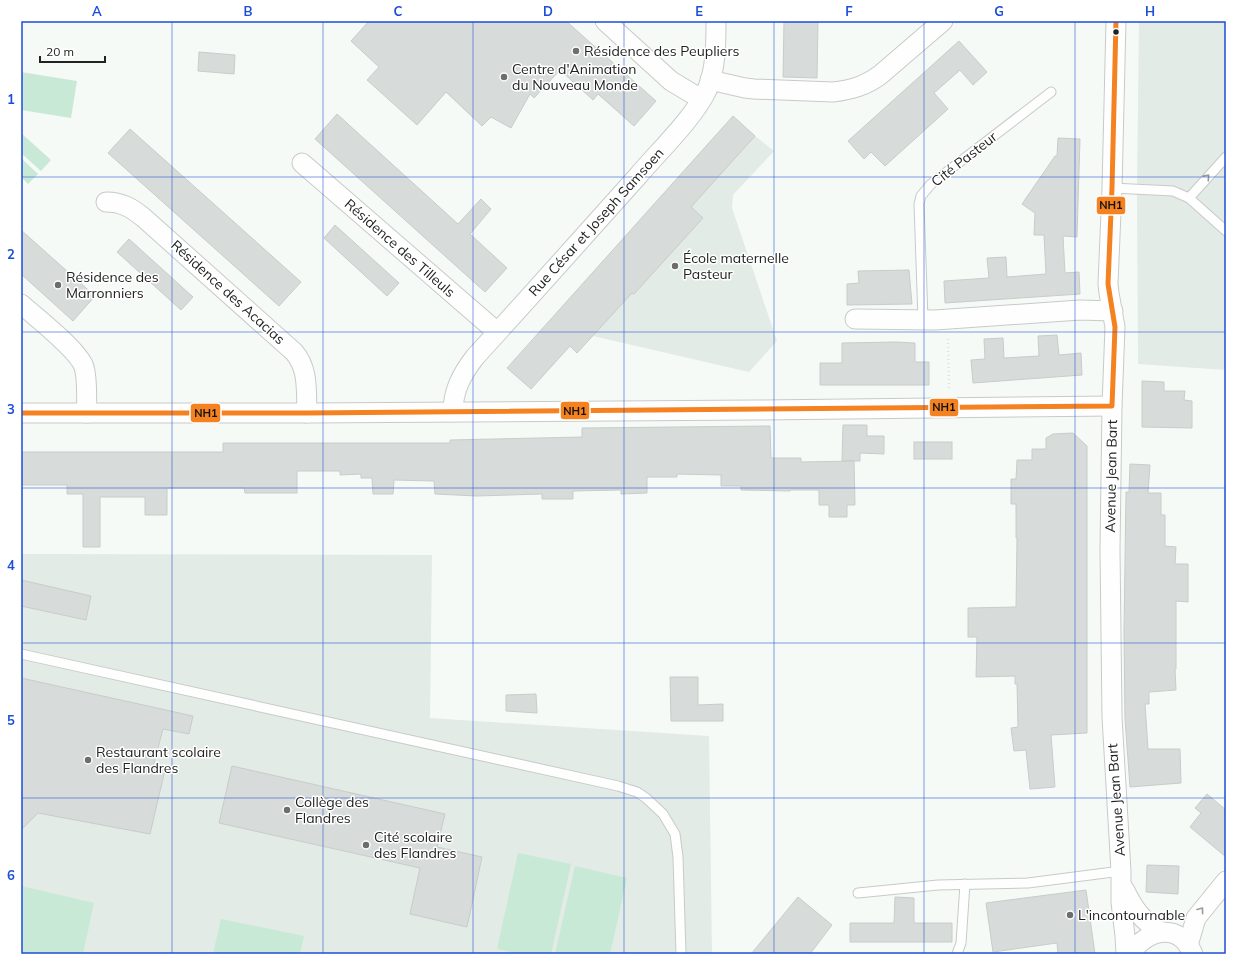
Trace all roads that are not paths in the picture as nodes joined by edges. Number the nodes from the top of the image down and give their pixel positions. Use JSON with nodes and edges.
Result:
{"nodes":[{"id":1,"x":605,"y":21,"type":"edge"},
{"id":2,"x":716,"y":21,"type":"edge"},
{"id":3,"x":943,"y":21,"type":"edge"},
{"id":4,"x":1116,"y":21,"type":"edge"},
{"id":5,"x":710,"y":80,"type":"junction"},
{"id":6,"x":1051,"y":92,"type":"dead end"},
{"id":7,"x":701,"y":99,"type":"junction"},
{"id":8,"x":1226,"y":157,"type":"edge"},
{"id":9,"x":302,"y":163,"type":"dead end"},
{"id":10,"x":1112,"y":188,"type":"junction"},
{"id":11,"x":1189,"y":198,"type":"junction"},
{"id":12,"x":106,"y":202,"type":"dead end"},
{"id":13,"x":1226,"y":231,"type":"edge"},
{"id":14,"x":21,"y":304,"type":"edge"},
{"id":15,"x":1113,"y":311,"type":"junction"},
{"id":16,"x":855,"y":319,"type":"dead end"},
{"id":17,"x":923,"y":320,"type":"junction"},
{"id":18,"x":497,"y":332,"type":"junction"},
{"id":19,"x":1112,"y":406,"type":"junction"},
{"id":20,"x":453,"y":412,"type":"junction"},
{"id":21,"x":21,"y":413,"type":"edge"},
{"id":22,"x":87,"y":413,"type":"junction"},
{"id":23,"x":308,"y":413,"type":"junction"},
{"id":24,"x":21,"y":654,"type":"edge"},
{"id":25,"x":1121,"y":877,"type":"junction"},
{"id":26,"x":1226,"y":881,"type":"edge"},
{"id":27,"x":965,"y":884,"type":"junction"},
{"id":28,"x":858,"y":893,"type":"dead end"},
{"id":29,"x":1161,"y":932,"type":"junction"},
{"id":30,"x":1191,"y":949,"type":"edge"},
{"id":31,"x":681,"y":954,"type":"edge"},
{"id":32,"x":957,"y":954,"type":"edge"},
{"id":33,"x":1126,"y":954,"type":"edge"},
{"id":34,"x":1130,"y":954,"type":"edge"}],
"edges":[{"from":1,"to":7,"type":"street"},
{"from":2,"to":5,"type":"street","name":"Rue César et Joseph Samsoen"},
{"from":3,"to":5,"type":"street"},
{"from":4,"to":10,"type":"street","name":"Avenue Jean Bart"},
{"from":5,"to":7,"type":"street","name":"Rue César et Joseph Samsoen"},
{"from":6,"to":17,"type":"lane","name":"Cité Pasteur"},
{"from":7,"to":18,"type":"street","name":"Rue César et Joseph Samsoen"},
{"from":11,"to":8,"type":"lane","one_way":true},
{"from":9,"to":18,"type":"street","name":"Résidence des Tilleuls"},
{"from":10,"to":11,"type":"lane"},
{"from":10,"to":15,"type":"street","name":"Avenue Jean Bart"},
{"from":11,"to":13,"type":"lane"},
{"from":12,"to":23,"type":"street","name":"Résidence des Acacias"},
{"from":14,"to":22,"type":"street"},
{"from":15,"to":17,"type":"street"},
{"from":15,"to":19,"type":"street","name":"Avenue Jean Bart"},
{"from":16,"to":17,"type":"street"},
{"from":18,"to":20,"type":"street","name":"Rue César et Joseph Samsoen"},
{"from":19,"to":20,"type":"street"},
{"from":19,"to":25,"type":"street","name":"Avenue Jean Bart"},
{"from":20,"to":23,"type":"street"},
{"from":21,"to":22,"type":"street"},
{"from":22,"to":23,"type":"street"},
{"from":24,"to":31,"type":"lane"},
{"from":25,"to":27,"type":"lane"},
{"from":25,"to":29,"type":"street","name":"Avenue Jean Bart"},
{"from":25,"to":33,"type":"street","name":"Avenue Jean Bart"},
{"from":30,"to":26,"type":"street","one_way":true},
{"from":27,"to":28,"type":"lane"},
{"from":27,"to":32,"type":"lane"},
{"from":29,"to":30,"type":"street","name":"Avenue Jean Bart"},
{"from":29,"to":34,"type":"street"}]}
